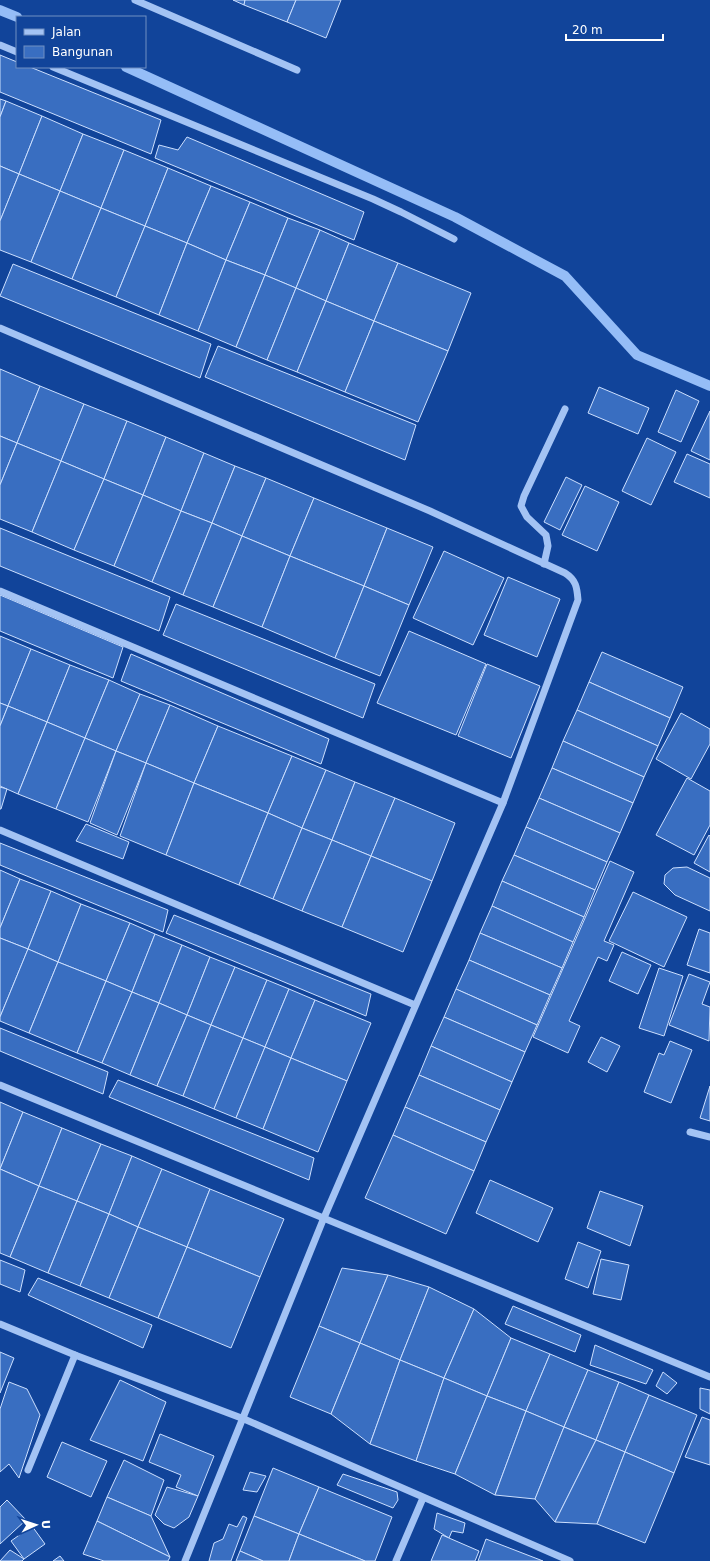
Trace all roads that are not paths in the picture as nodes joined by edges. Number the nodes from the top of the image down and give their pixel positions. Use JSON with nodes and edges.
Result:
{"nodes":[{"id":1,"x":135,"y":0,"type":"edge"},
{"id":2,"x":0,"y":45,"type":"edge"},
{"id":3,"x":16,"y":52,"type":"edge"},
{"id":4,"x":55,"y":68,"type":"edge"},
{"id":5,"x":297,"y":70,"type":"dead end"},
{"id":6,"x":454,"y":239,"type":"dead end"},
{"id":7,"x":0,"y":328,"type":"edge"},
{"id":8,"x":565,"y":409,"type":"dead end"},
{"id":9,"x":544,"y":564,"type":"junction"},
{"id":10,"x":0,"y":591,"type":"edge"},
{"id":11,"x":503,"y":803,"type":"junction"},
{"id":12,"x":0,"y":830,"type":"edge"},
{"id":13,"x":415,"y":1005,"type":"junction"},
{"id":14,"x":0,"y":1085,"type":"edge"},
{"id":15,"x":690,"y":1132,"type":"dead end"},
{"id":16,"x":710,"y":1137,"type":"edge"},
{"id":17,"x":323,"y":1220,"type":"junction"},
{"id":18,"x":0,"y":1324,"type":"edge"},
{"id":19,"x":75,"y":1355,"type":"junction"},
{"id":20,"x":710,"y":1377,"type":"edge"},
{"id":21,"x":244,"y":1419,"type":"junction"},
{"id":22,"x":28,"y":1470,"type":"dead end"},
{"id":23,"x":423,"y":1498,"type":"junction"},
{"id":24,"x":186,"y":1561,"type":"edge"},
{"id":25,"x":396,"y":1561,"type":"edge"},
{"id":26,"x":570,"y":1561,"type":"edge"}],
"edges":[{"from":1,"to":5,"type":"street"},
{"from":2,"to":3,"type":"street"},
{"from":4,"to":6,"type":"street"},
{"from":7,"to":9,"type":"street"},
{"from":8,"to":9,"type":"street"},
{"from":9,"to":11,"type":"street"},
{"from":10,"to":11,"type":"street"},
{"from":11,"to":13,"type":"street"},
{"from":12,"to":13,"type":"street"},
{"from":13,"to":17,"type":"street"},
{"from":14,"to":17,"type":"street"},
{"from":15,"to":16,"type":"street"},
{"from":17,"to":20,"type":"street"},
{"from":17,"to":21,"type":"street"},
{"from":18,"to":19,"type":"street"},
{"from":19,"to":21,"type":"street"},
{"from":19,"to":22,"type":"street"},
{"from":21,"to":23,"type":"street"},
{"from":21,"to":24,"type":"street"},
{"from":23,"to":25,"type":"street"},
{"from":23,"to":26,"type":"street"}]}
